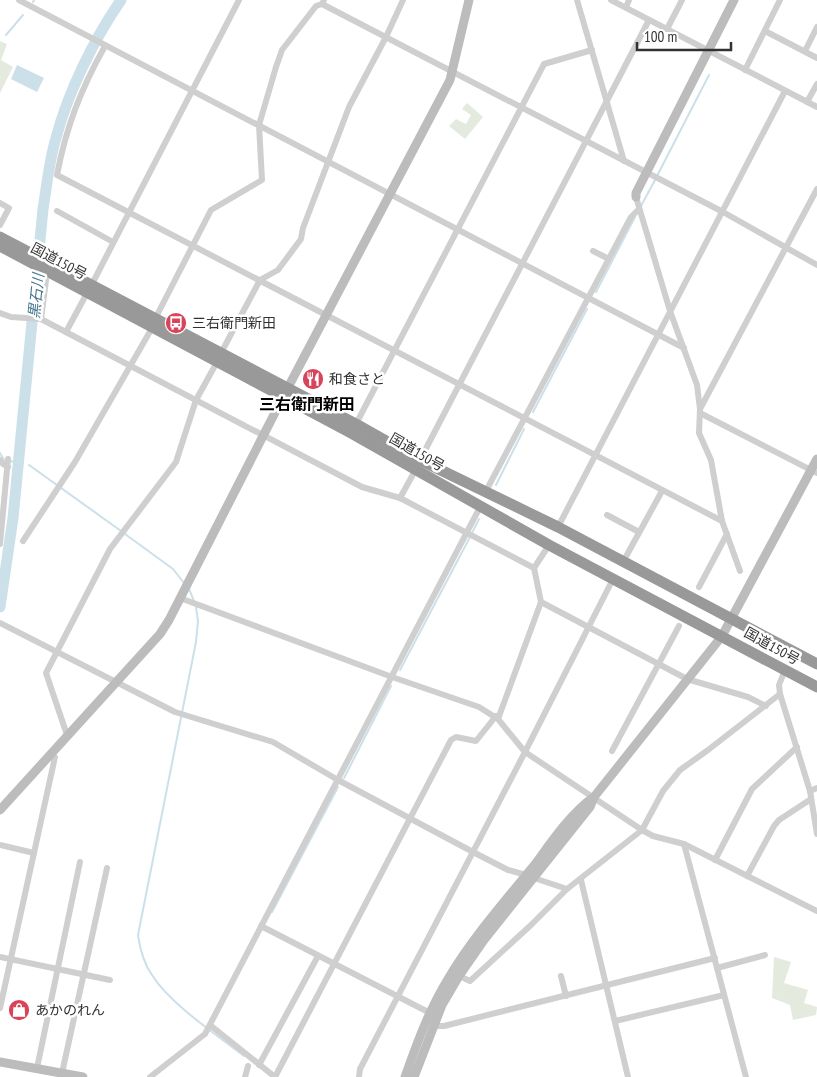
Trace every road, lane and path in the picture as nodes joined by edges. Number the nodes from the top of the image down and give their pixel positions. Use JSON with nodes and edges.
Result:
{"nodes":[{"id":1,"x":19,"y":0,"type":"edge"},
{"id":2,"x":239,"y":0,"type":"edge"},
{"id":3,"x":403,"y":0,"type":"edge"},
{"id":4,"x":469,"y":0,"type":"edge"},
{"id":5,"x":577,"y":0,"type":"edge"},
{"id":6,"x":611,"y":0,"type":"edge"},
{"id":7,"x":629,"y":0,"type":"edge"},
{"id":8,"x":682,"y":0,"type":"edge"},
{"id":9,"x":734,"y":0,"type":"edge"},
{"id":10,"x":780,"y":0,"type":"edge"},
{"id":11,"x":323,"y":2,"type":"edge"},
{"id":12,"x":626,"y":7,"type":"junction"},
{"id":13,"x":648,"y":20,"type":"junction"},
{"id":14,"x":817,"y":28,"type":"edge"},
{"id":15,"x":667,"y":29,"type":"junction"},
{"id":16,"x":765,"y":31,"type":"junction"},
{"id":17,"x":386,"y":37,"type":"junction"},
{"id":18,"x":103,"y":45,"type":"junction"},
{"id":19,"x":592,"y":50,"type":"junction"},
{"id":20,"x":708,"y":51,"type":"junction"},
{"id":21,"x":805,"y":52,"type":"junction"},
{"id":22,"x":817,"y":58,"type":"edge"},
{"id":23,"x":745,"y":70,"type":"junction"},
{"id":24,"x":452,"y":72,"type":"junction"},
{"id":25,"x":817,"y":84,"type":"edge"},
{"id":26,"x":192,"y":90,"type":"junction"},
{"id":27,"x":785,"y":91,"type":"junction"},
{"id":28,"x":607,"y":101,"type":"junction"},
{"id":29,"x":807,"y":102,"type":"junction"},
{"id":30,"x":817,"y":107,"type":"edge"},
{"id":31,"x":521,"y":108,"type":"junction"},
{"id":32,"x":259,"y":125,"type":"junction"},
{"id":33,"x":586,"y":141,"type":"junction"},
{"id":34,"x":624,"y":161,"type":"junction"},
{"id":35,"x":327,"y":162,"type":"junction"},
{"id":36,"x":653,"y":176,"type":"junction"},
{"id":37,"x":817,"y":189,"type":"edge"},
{"id":38,"x":390,"y":194,"type":"junction"},
{"id":39,"x":636,"y":197,"type":"joint"},
{"id":40,"x":0,"y":203,"type":"edge"},
{"id":41,"x":639,"y":209,"type":"junction"},
{"id":42,"x":57,"y":211,"type":"dead end"},
{"id":43,"x":129,"y":212,"type":"junction"},
{"id":44,"x":723,"y":212,"type":"junction"},
{"id":45,"x":0,"y":225,"type":"edge"},
{"id":46,"x":458,"y":230,"type":"junction"},
{"id":47,"x":0,"y":237,"type":"edge"},
{"id":48,"x":114,"y":242,"type":"junction"},
{"id":49,"x":194,"y":245,"type":"junction"},
{"id":50,"x":0,"y":246,"type":"edge"},
{"id":51,"x":787,"y":249,"type":"junction"},
{"id":52,"x":593,"y":252,"type":"dead end"},
{"id":53,"x":30,"y":258,"type":"junction"},
{"id":54,"x":609,"y":259,"type":"junction"},
{"id":55,"x":522,"y":264,"type":"junction"},
{"id":56,"x":817,"y":265,"type":"edge"},
{"id":57,"x":45,"y":271,"type":"junction"},
{"id":58,"x":260,"y":280,"type":"junction"},
{"id":59,"x":89,"y":289,"type":"junction"},
{"id":60,"x":589,"y":298,"type":"junction"},
{"id":61,"x":670,"y":311,"type":"junction"},
{"id":62,"x":0,"y":313,"type":"edge"},
{"id":63,"x":327,"y":315,"type":"junction"},
{"id":64,"x":41,"y":319,"type":"junction"},
{"id":65,"x":154,"y":323,"type":"junction"},
{"id":66,"x":66,"y":332,"type":"junction"},
{"id":67,"x":658,"y":335,"type":"junction"},
{"id":68,"x":684,"y":348,"type":"junction"},
{"id":69,"x":394,"y":351,"type":"junction"},
{"id":70,"x":219,"y":358,"type":"junction"},
{"id":71,"x":131,"y":366,"type":"junction"},
{"id":72,"x":460,"y":385,"type":"junction"},
{"id":73,"x":286,"y":393,"type":"junction"},
{"id":74,"x":196,"y":400,"type":"junction"},
{"id":75,"x":700,"y":411,"type":"junction"},
{"id":76,"x":526,"y":419,"type":"junction"},
{"id":77,"x":356,"y":424,"type":"junction"},
{"id":78,"x":263,"y":436,"type":"junction"},
{"id":79,"x":595,"y":456,"type":"junction"},
{"id":80,"x":817,"y":459,"type":"edge"},
{"id":81,"x":0,"y":460,"type":"edge"},
{"id":82,"x":418,"y":464,"type":"junction"},
{"id":83,"x":814,"y":472,"type":"edge"},
{"id":84,"x":486,"y":491,"type":"junction"},
{"id":85,"x":662,"y":491,"type":"junction"},
{"id":86,"x":400,"y":498,"type":"junction"},
{"id":87,"x":480,"y":507,"type":"junction"},
{"id":88,"x":607,"y":515,"type":"dead end"},
{"id":89,"x":722,"y":521,"type":"junction"},
{"id":90,"x":558,"y":527,"type":"junction"},
{"id":91,"x":639,"y":532,"type":"junction"},
{"id":92,"x":468,"y":534,"type":"junction"},
{"id":93,"x":727,"y":534,"type":"junction"},
{"id":94,"x":23,"y":542,"type":"dead end"},
{"id":95,"x":0,"y":544,"type":"edge"},
{"id":96,"x":549,"y":545,"type":"junction"},
{"id":97,"x":623,"y":562,"type":"junction"},
{"id":98,"x":534,"y":568,"type":"junction"},
{"id":99,"x":740,"y":571,"type":"dead end"},
{"id":100,"x":613,"y":580,"type":"junction"},
{"id":101,"x":699,"y":587,"type":"dead end"},
{"id":102,"x":180,"y":598,"type":"junction"},
{"id":103,"x":541,"y":602,"type":"junction"},
{"id":104,"x":731,"y":619,"type":"junction"},
{"id":105,"x":2,"y":623,"type":"edge"},
{"id":106,"x":679,"y":626,"type":"dead end"},
{"id":107,"x":588,"y":628,"type":"junction"},
{"id":108,"x":722,"y":636,"type":"junction"},
{"id":109,"x":57,"y":652,"type":"junction"},
{"id":110,"x":816,"y":662,"type":"edge"},
{"id":111,"x":658,"y":664,"type":"junction"},
{"id":112,"x":785,"y":670,"type":"junction"},
{"id":113,"x":392,"y":677,"type":"junction"},
{"id":114,"x":687,"y":680,"type":"junction"},
{"id":115,"x":115,"y":682,"type":"junction"},
{"id":116,"x":817,"y":687,"type":"edge"},
{"id":117,"x":780,"y":694,"type":"junction"},
{"id":118,"x":766,"y":706,"type":"junction"},
{"id":119,"x":497,"y":718,"type":"junction"},
{"id":120,"x":67,"y":735,"type":"junction"},
{"id":121,"x":797,"y":747,"type":"junction"},
{"id":122,"x":612,"y":751,"type":"dead end"},
{"id":123,"x":526,"y":752,"type":"junction"},
{"id":124,"x":51,"y":753,"type":"junction"},
{"id":125,"x":338,"y":780,"type":"junction"},
{"id":126,"x":817,"y":788,"type":"edge"},
{"id":127,"x":810,"y":792,"type":"junction"},
{"id":128,"x":594,"y":797,"type":"junction"},
{"id":129,"x":810,"y":799,"type":"junction"},
{"id":130,"x":0,"y":810,"type":"edge"},
{"id":131,"x":409,"y":818,"type":"junction"},
{"id":132,"x":642,"y":830,"type":"junction"},
{"id":133,"x":817,"y":834,"type":"edge"},
{"id":134,"x":684,"y":844,"type":"junction"},
{"id":135,"x":0,"y":845,"type":"edge"},
{"id":136,"x":473,"y":852,"type":"junction"},
{"id":137,"x":34,"y":853,"type":"junction"},
{"id":138,"x":716,"y":860,"type":"junction"},
{"id":139,"x":80,"y":862,"type":"dead end"},
{"id":140,"x":107,"y":868,"type":"dead end"},
{"id":141,"x":747,"y":876,"type":"junction"},
{"id":142,"x":530,"y":877,"type":"junction"},
{"id":143,"x":580,"y":880,"type":"junction"},
{"id":144,"x":567,"y":889,"type":"junction"},
{"id":145,"x":817,"y":911,"type":"edge"},
{"id":146,"x":260,"y":926,"type":"junction"},
{"id":147,"x":765,"y":955,"type":"dead end"},
{"id":148,"x":318,"y":956,"type":"junction"},
{"id":149,"x":0,"y":957,"type":"edge"},
{"id":150,"x":715,"y":958,"type":"junction"},
{"id":151,"x":10,"y":960,"type":"junction"},
{"id":152,"x":333,"y":963,"type":"junction"},
{"id":153,"x":717,"y":968,"type":"junction"},
{"id":154,"x":58,"y":969,"type":"junction"},
{"id":155,"x":84,"y":974,"type":"junction"},
{"id":156,"x":459,"y":976,"type":"junction"},
{"id":157,"x":561,"y":976,"type":"dead end"},
{"id":158,"x":110,"y":980,"type":"dead end"},
{"id":159,"x":606,"y":986,"type":"junction"},
{"id":160,"x":724,"y":995,"type":"junction"},
{"id":161,"x":566,"y":996,"type":"junction"},
{"id":162,"x":398,"y":997,"type":"junction"},
{"id":163,"x":0,"y":1008,"type":"edge"},
{"id":164,"x":430,"y":1013,"type":"junction"},
{"id":165,"x":614,"y":1022,"type":"junction"},
{"id":166,"x":434,"y":1026,"type":"junction"},
{"id":167,"x":209,"y":1027,"type":"junction"},
{"id":168,"x":0,"y":1062,"type":"edge"},
{"id":169,"x":260,"y":1065,"type":"junction"},
{"id":170,"x":248,"y":1066,"type":"dead end"},
{"id":171,"x":38,"y":1068,"type":"junction"},
{"id":172,"x":55,"y":1074,"type":"edge"},
{"id":173,"x":83,"y":1077,"type":"edge"},
{"id":174,"x":150,"y":1077,"type":"edge"},
{"id":175,"x":245,"y":1077,"type":"edge"},
{"id":176,"x":360,"y":1077,"type":"edge"},
{"id":177,"x":405,"y":1077,"type":"edge"},
{"id":178,"x":414,"y":1077,"type":"edge"},
{"id":179,"x":628,"y":1077,"type":"edge"},
{"id":180,"x":746,"y":1077,"type":"edge"}],
"edges":[{"from":1,"to":18,"type":"street"},
{"from":2,"to":26,"type":"street"},
{"from":3,"to":17,"type":"street"},
{"from":4,"to":24,"type":"street"},
{"from":5,"to":19,"type":"street"},
{"from":6,"to":12,"type":"street"},
{"from":7,"to":12,"type":"street"},
{"from":8,"to":15,"type":"street"},
{"from":9,"to":20,"type":"street"},
{"from":10,"to":16,"type":"street"},
{"from":11,"to":17,"type":"street"},
{"from":11,"to":32,"type":"street"},
{"from":12,"to":13,"type":"street"},
{"from":13,"to":15,"type":"street"},
{"from":13,"to":28,"type":"street"},
{"from":14,"to":21,"type":"street"},
{"from":15,"to":20,"type":"street"},
{"from":16,"to":21,"type":"street"},
{"from":16,"to":23,"type":"street"},
{"from":17,"to":24,"type":"street"},
{"from":17,"to":35,"type":"street"},
{"from":18,"to":26,"type":"street"},
{"from":18,"to":43,"type":"street"},
{"from":19,"to":28,"type":"street"},
{"from":19,"to":31,"type":"street"},
{"from":20,"to":23,"type":"street"},
{"from":20,"to":36,"type":"street"},
{"from":21,"to":22,"type":"street"},
{"from":23,"to":27,"type":"street"},
{"from":24,"to":31,"type":"street"},
{"from":24,"to":38,"type":"street"},
{"from":25,"to":29,"type":"street"},
{"from":26,"to":32,"type":"street"},
{"from":26,"to":43,"type":"street"},
{"from":27,"to":29,"type":"street"},
{"from":27,"to":44,"type":"street"},
{"from":28,"to":33,"type":"street"},
{"from":28,"to":34,"type":"street"},
{"from":29,"to":30,"type":"street"},
{"from":31,"to":33,"type":"street"},
{"from":31,"to":46,"type":"street"},
{"from":32,"to":35,"type":"street"},
{"from":32,"to":49,"type":"street"},
{"from":33,"to":34,"type":"street"},
{"from":33,"to":55,"type":"street"},
{"from":34,"to":36,"type":"street"},
{"from":35,"to":38,"type":"street"},
{"from":35,"to":58,"type":"street"},
{"from":36,"to":39,"type":"street"},
{"from":36,"to":44,"type":"street"},
{"from":37,"to":51,"type":"street"},
{"from":38,"to":46,"type":"street"},
{"from":38,"to":63,"type":"street"},
{"from":39,"to":41,"type":"street"},
{"from":40,"to":45,"type":"street"},
{"from":41,"to":54,"type":"street"},
{"from":41,"to":61,"type":"street"},
{"from":42,"to":48,"type":"street"},
{"from":43,"to":48,"type":"street"},
{"from":43,"to":49,"type":"street"},
{"from":44,"to":51,"type":"street"},
{"from":44,"to":61,"type":"street"},
{"from":46,"to":55,"type":"street"},
{"from":46,"to":69,"type":"street"},
{"from":47,"to":53,"type":"highway","name":"国道150号"},
{"from":48,"to":59,"type":"street"},
{"from":49,"to":58,"type":"street"},
{"from":49,"to":65,"type":"street"},
{"from":50,"to":53,"type":"highway","name":"国道150号"},
{"from":51,"to":56,"type":"street"},
{"from":51,"to":75,"type":"street"},
{"from":52,"to":54,"type":"street"},
{"from":53,"to":57,"type":"highway","name":"国道150号"},
{"from":54,"to":60,"type":"street"},
{"from":55,"to":60,"type":"street"},
{"from":55,"to":72,"type":"street"},
{"from":57,"to":59,"type":"highway","name":"国道150号"},
{"from":57,"to":64,"type":"street"},
{"from":58,"to":63,"type":"street"},
{"from":58,"to":70,"type":"street"},
{"from":59,"to":65,"type":"highway","name":"国道150号"},
{"from":59,"to":66,"type":"street"},
{"from":60,"to":67,"type":"street"},
{"from":60,"to":76,"type":"street"},
{"from":61,"to":67,"type":"street"},
{"from":61,"to":68,"type":"street"},
{"from":62,"to":64,"type":"street"},
{"from":63,"to":69,"type":"street"},
{"from":63,"to":73,"type":"street"},
{"from":64,"to":66,"type":"street"},
{"from":65,"to":70,"type":"highway","name":"国道150号"},
{"from":65,"to":71,"type":"street"},
{"from":66,"to":71,"type":"street"},
{"from":67,"to":68,"type":"street"},
{"from":67,"to":79,"type":"street"},
{"from":68,"to":75,"type":"street"},
{"from":69,"to":72,"type":"street"},
{"from":69,"to":77,"type":"street"},
{"from":70,"to":73,"type":"highway","name":"国道150号"},
{"from":70,"to":74,"type":"street"},
{"from":71,"to":74,"type":"street"},
{"from":71,"to":94,"type":"street"},
{"from":72,"to":76,"type":"street"},
{"from":72,"to":82,"type":"street"},
{"from":73,"to":77,"type":"highway","name":"国道150号"},
{"from":73,"to":78,"type":"street"},
{"from":73,"to":82,"type":"highway","name":"国道150号"},
{"from":74,"to":78,"type":"street"},
{"from":74,"to":109,"type":"street"},
{"from":75,"to":83,"type":"street"},
{"from":75,"to":89,"type":"street"},
{"from":76,"to":79,"type":"street"},
{"from":76,"to":84,"type":"street"},
{"from":77,"to":82,"type":"highway","name":"国道150号"},
{"from":78,"to":86,"type":"street"},
{"from":78,"to":102,"type":"street"},
{"from":79,"to":85,"type":"street"},
{"from":79,"to":90,"type":"street"},
{"from":80,"to":83,"type":"street"},
{"from":81,"to":95,"type":"street"},
{"from":82,"to":84,"type":"highway","name":"国道150号"},
{"from":82,"to":86,"type":"street"},
{"from":82,"to":87,"type":"highway","name":"国道150号"},
{"from":83,"to":104,"type":"street"},
{"from":84,"to":90,"type":"highway","name":"国道150号"},
{"from":85,"to":89,"type":"street"},
{"from":85,"to":91,"type":"street"},
{"from":86,"to":92,"type":"street"},
{"from":87,"to":92,"type":"street"},
{"from":87,"to":96,"type":"highway","name":"国道150号"},
{"from":88,"to":91,"type":"street"},
{"from":89,"to":93,"type":"street"},
{"from":90,"to":97,"type":"highway","name":"国道150号"},
{"from":91,"to":97,"type":"street"},
{"from":92,"to":98,"type":"street"},
{"from":92,"to":113,"type":"street"},
{"from":93,"to":99,"type":"street"},
{"from":93,"to":101,"type":"street"},
{"from":96,"to":98,"type":"street"},
{"from":96,"to":100,"type":"highway","name":"国道150号"},
{"from":97,"to":104,"type":"highway","name":"国道150号"},
{"from":98,"to":103,"type":"street"},
{"from":100,"to":107,"type":"street"},
{"from":100,"to":108,"type":"highway","name":"国道150号"},
{"from":102,"to":113,"type":"street"},
{"from":102,"to":115,"type":"street"},
{"from":103,"to":107,"type":"street"},
{"from":103,"to":119,"type":"street"},
{"from":104,"to":108,"type":"street"},
{"from":104,"to":110,"type":"highway","name":"国道150号"},
{"from":105,"to":109,"type":"street"},
{"from":106,"to":111,"type":"street"},
{"from":107,"to":111,"type":"street"},
{"from":107,"to":123,"type":"street"},
{"from":108,"to":112,"type":"highway","name":"国道150号"},
{"from":108,"to":114,"type":"street"},
{"from":109,"to":115,"type":"street"},
{"from":109,"to":120,"type":"street"},
{"from":111,"to":114,"type":"street"},
{"from":111,"to":122,"type":"street"},
{"from":112,"to":116,"type":"highway","name":"国道150号"},
{"from":112,"to":117,"type":"street"},
{"from":113,"to":119,"type":"street"},
{"from":113,"to":125,"type":"street"},
{"from":114,"to":118,"type":"street"},
{"from":114,"to":128,"type":"street"},
{"from":115,"to":120,"type":"street"},
{"from":115,"to":125,"type":"street"},
{"from":117,"to":118,"type":"street"},
{"from":117,"to":121,"type":"street"},
{"from":118,"to":132,"type":"street"},
{"from":119,"to":123,"type":"street"},
{"from":119,"to":131,"type":"street"},
{"from":120,"to":124,"type":"street"},
{"from":121,"to":127,"type":"street"},
{"from":121,"to":138,"type":"street"},
{"from":123,"to":128,"type":"street"},
{"from":123,"to":136,"type":"street"},
{"from":124,"to":130,"type":"street"},
{"from":124,"to":137,"type":"street"},
{"from":125,"to":131,"type":"street"},
{"from":125,"to":146,"type":"street"},
{"from":126,"to":127,"type":"street"},
{"from":127,"to":129,"type":"street"},
{"from":128,"to":132,"type":"street"},
{"from":128,"to":142,"type":"street"},
{"from":129,"to":133,"type":"street"},
{"from":129,"to":141,"type":"street"},
{"from":131,"to":136,"type":"street"},
{"from":131,"to":152,"type":"street"},
{"from":132,"to":134,"type":"street"},
{"from":132,"to":143,"type":"street"},
{"from":134,"to":138,"type":"street"},
{"from":134,"to":150,"type":"street"},
{"from":135,"to":137,"type":"street"},
{"from":136,"to":142,"type":"street"},
{"from":136,"to":162,"type":"street"},
{"from":137,"to":151,"type":"street"},
{"from":138,"to":141,"type":"street"},
{"from":139,"to":154,"type":"street"},
{"from":140,"to":155,"type":"street"},
{"from":141,"to":145,"type":"street"},
{"from":142,"to":144,"type":"street"},
{"from":142,"to":156,"type":"street"},
{"from":142,"to":164,"type":"street"},
{"from":143,"to":144,"type":"street"},
{"from":143,"to":159,"type":"street"},
{"from":144,"to":156,"type":"street"},
{"from":146,"to":148,"type":"street"},
{"from":146,"to":167,"type":"street"},
{"from":147,"to":153,"type":"street"},
{"from":148,"to":152,"type":"street"},
{"from":148,"to":169,"type":"street"},
{"from":149,"to":151,"type":"street"},
{"from":150,"to":153,"type":"street"},
{"from":150,"to":159,"type":"street"},
{"from":151,"to":154,"type":"street"},
{"from":151,"to":163,"type":"street"},
{"from":152,"to":162,"type":"street"},
{"from":152,"to":169,"type":"street"},
{"from":153,"to":160,"type":"street"},
{"from":154,"to":155,"type":"street"},
{"from":154,"to":171,"type":"street"},
{"from":155,"to":158,"type":"street"},
{"from":155,"to":172,"type":"street"},
{"from":156,"to":166,"type":"street"},
{"from":157,"to":161,"type":"street"},
{"from":159,"to":161,"type":"street"},
{"from":159,"to":165,"type":"street"},
{"from":160,"to":165,"type":"street"},
{"from":160,"to":180,"type":"street"},
{"from":161,"to":166,"type":"street"},
{"from":162,"to":164,"type":"street"},
{"from":162,"to":176,"type":"street"},
{"from":164,"to":177,"type":"street"},
{"from":165,"to":179,"type":"street"},
{"from":166,"to":178,"type":"street"},
{"from":167,"to":169,"type":"street"},
{"from":167,"to":174,"type":"street"},
{"from":168,"to":171,"type":"street"},
{"from":170,"to":175,"type":"street"},
{"from":171,"to":172,"type":"street"},
{"from":172,"to":173,"type":"street"}]}
